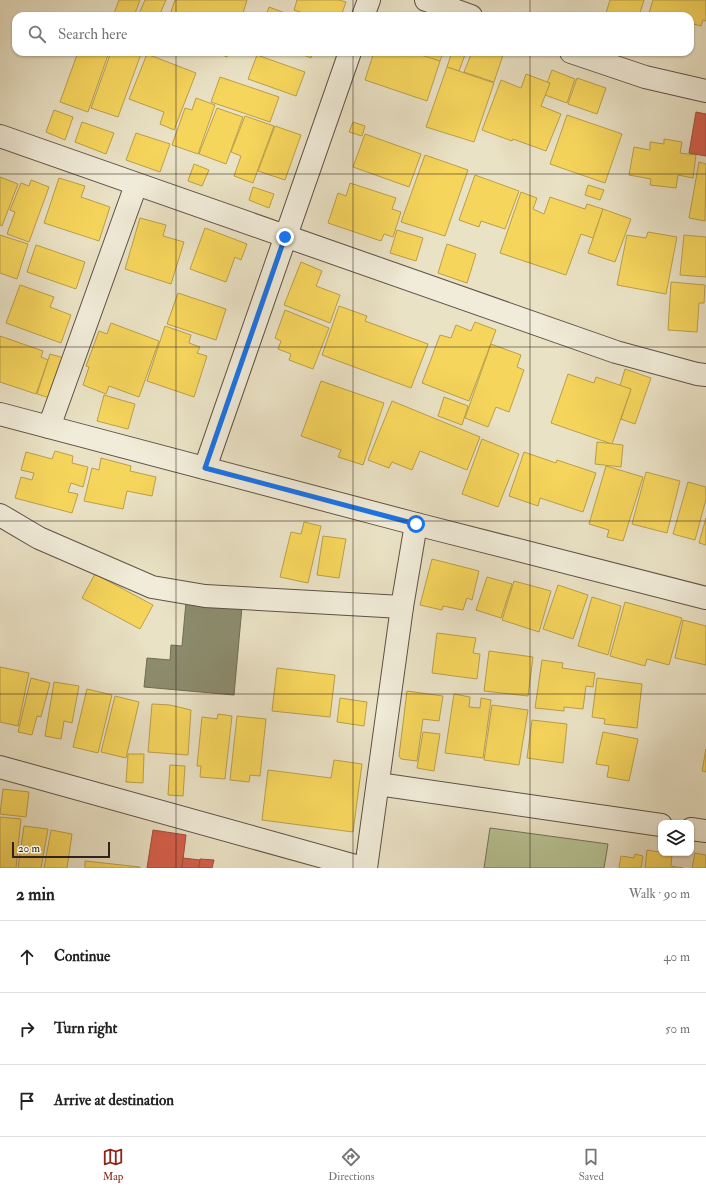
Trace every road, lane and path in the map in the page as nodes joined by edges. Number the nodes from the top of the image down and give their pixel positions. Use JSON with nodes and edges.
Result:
{"nodes":[{"id":1,"x":369,"y":0,"type":"edge"},
{"id":2,"x":426,"y":0,"type":"edge"},
{"id":3,"x":364,"y":12,"type":"edge"},
{"id":4,"x":460,"y":12,"type":"edge"},
{"id":5,"x":349,"y":56,"type":"edge"},
{"id":6,"x":583,"y":56,"type":"edge"},
{"id":7,"x":706,"y":91,"type":"edge"},
{"id":8,"x":0,"y":136,"type":"edge"},
{"id":9,"x":136,"y":185,"type":"junction"},
{"id":10,"x":285,"y":237,"type":"junction"},
{"id":11,"x":706,"y":375,"type":"edge"},
{"id":12,"x":0,"y":414,"type":"edge"},
{"id":13,"x":49,"y":427,"type":"junction"},
{"id":14,"x":205,"y":468,"type":"junction"},
{"id":15,"x":0,"y":515,"type":"edge"},
{"id":16,"x":416,"y":524,"type":"junction"},
{"id":17,"x":706,"y":598,"type":"edge"},
{"id":18,"x":402,"y":607,"type":"junction"},
{"id":19,"x":0,"y":768,"type":"edge"},
{"id":20,"x":378,"y":784,"type":"junction"},
{"id":21,"x":658,"y":825,"type":"edge"},
{"id":22,"x":694,"y":829,"type":"edge"},
{"id":23,"x":706,"y":831,"type":"edge"},
{"id":24,"x":363,"y":868,"type":"edge"},
{"id":25,"x":366,"y":868,"type":"edge"}],
"edges":[{"from":1,"to":3,"type":"street"},
{"from":2,"to":4,"type":"street"},
{"from":5,"to":10,"type":"street"},
{"from":6,"to":7,"type":"street"},
{"from":8,"to":9,"type":"street"},
{"from":9,"to":10,"type":"street"},
{"from":9,"to":13,"type":"street"},
{"from":10,"to":11,"type":"street"},
{"from":10,"to":14,"type":"street"},
{"from":12,"to":13,"type":"street"},
{"from":13,"to":14,"type":"street"},
{"from":14,"to":16,"type":"street"},
{"from":15,"to":18,"type":"street"},
{"from":16,"to":17,"type":"street"},
{"from":16,"to":18,"type":"street"},
{"from":18,"to":20,"type":"street"},
{"from":19,"to":24,"type":"street"},
{"from":20,"to":21,"type":"street"},
{"from":20,"to":25,"type":"street"},
{"from":22,"to":23,"type":"street"}]}
